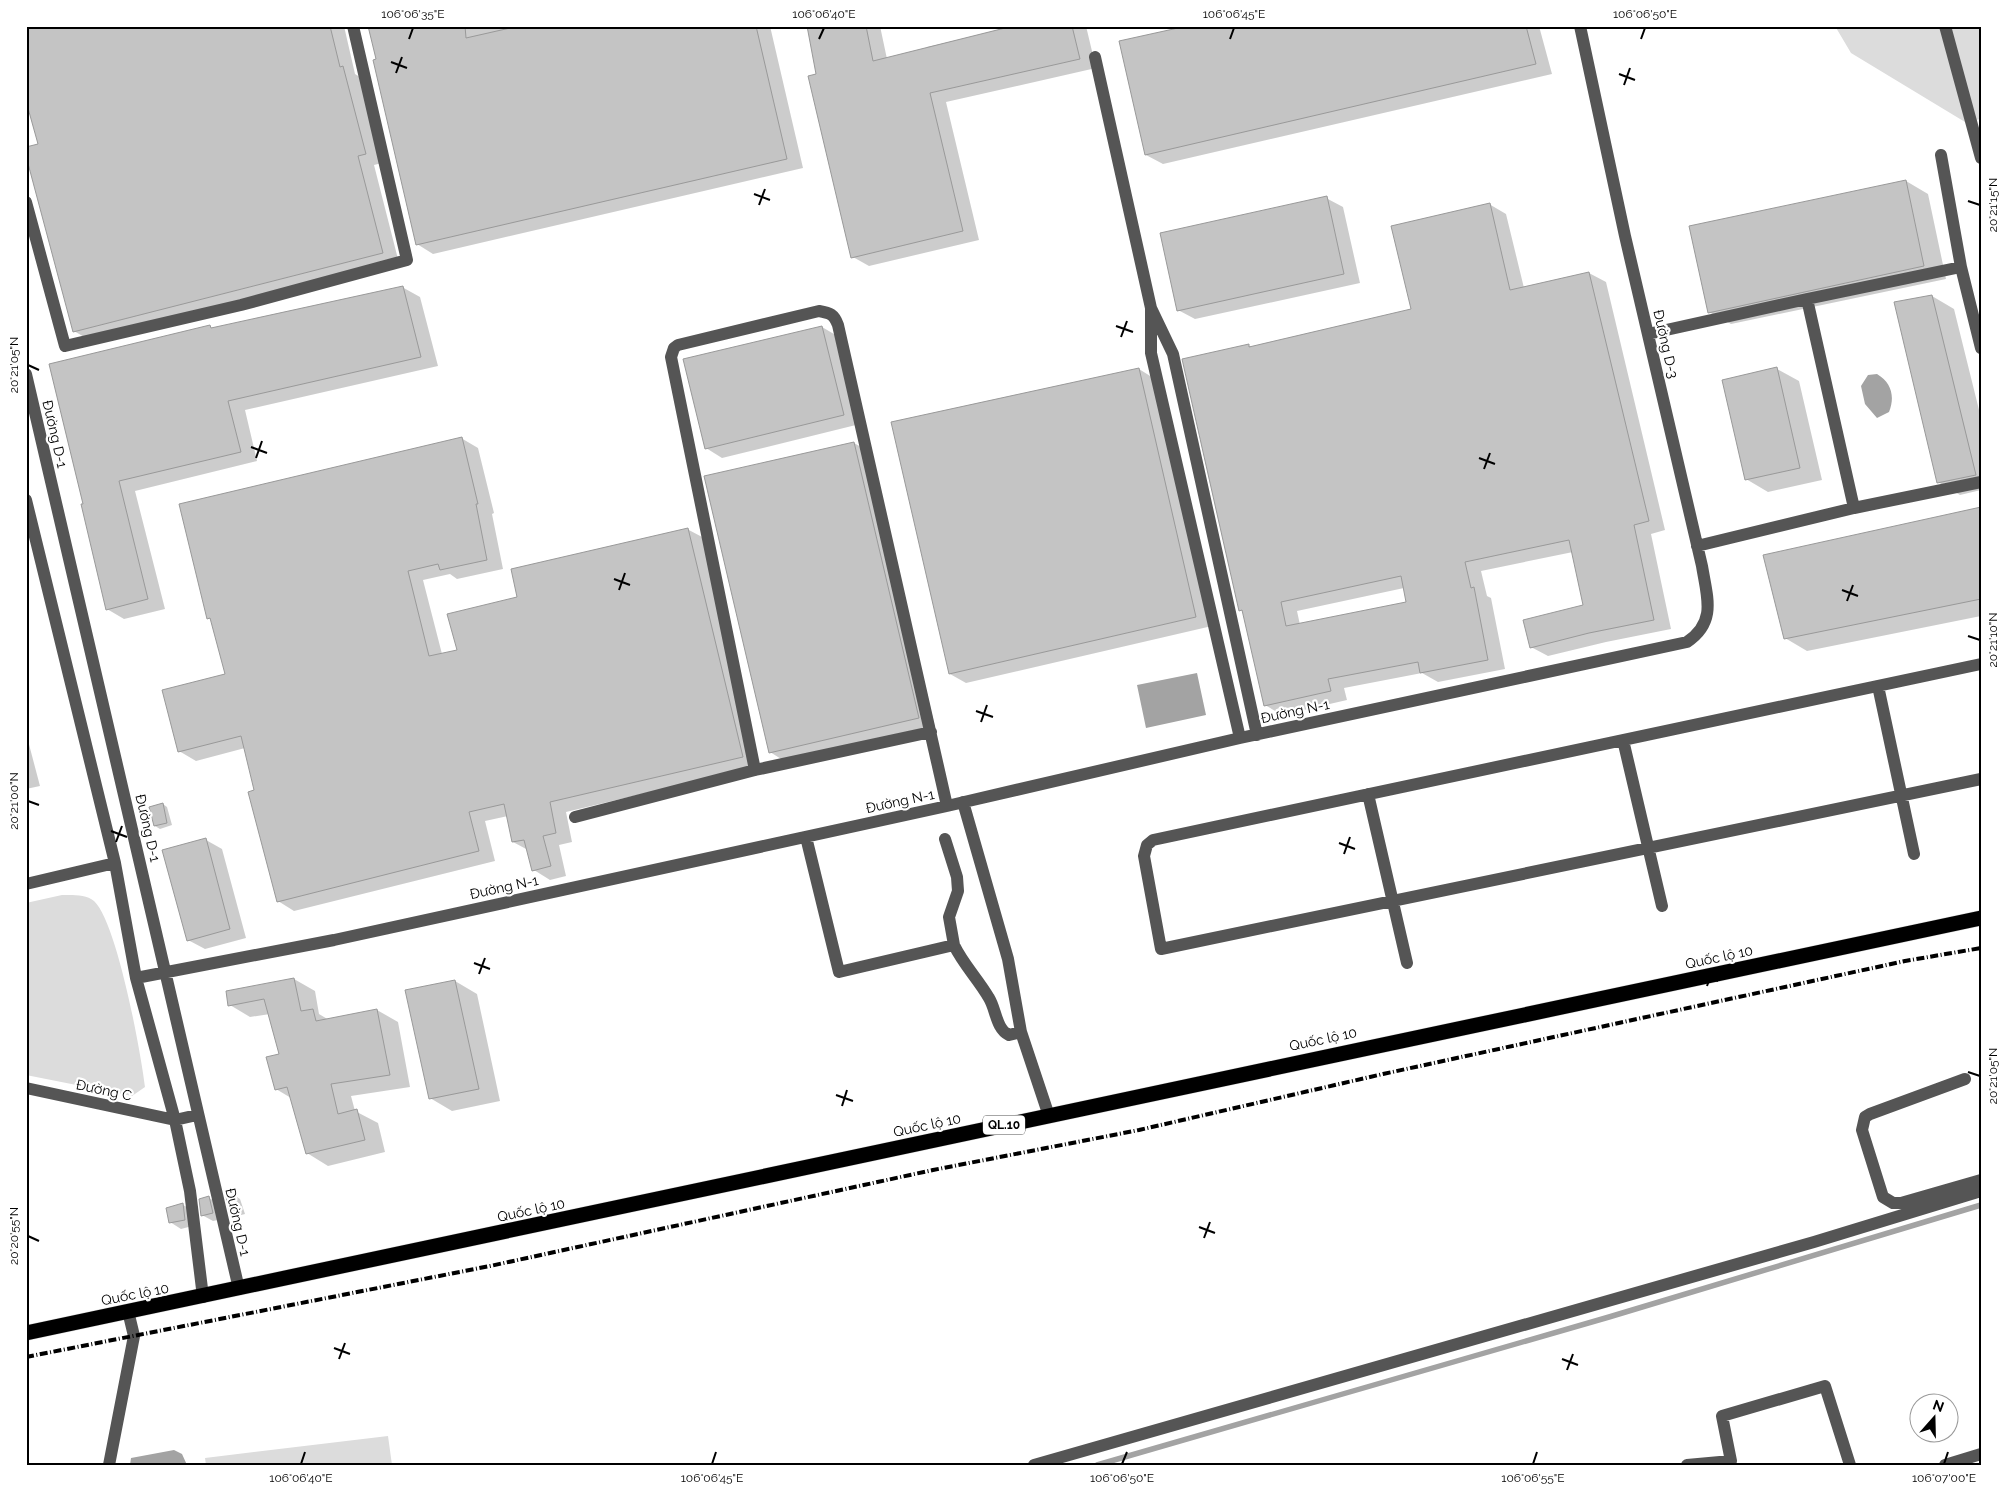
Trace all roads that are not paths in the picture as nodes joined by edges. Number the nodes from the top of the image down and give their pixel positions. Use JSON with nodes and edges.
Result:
{"nodes":[{"id":1,"x":353,"y":26,"type":"edge"},
{"id":2,"x":1580,"y":26,"type":"edge"},
{"id":3,"x":1945,"y":26,"type":"edge"},
{"id":4,"x":1095,"y":57,"type":"dead end"},
{"id":5,"x":1941,"y":155,"type":"dead end"},
{"id":6,"x":1981,"y":158,"type":"edge"},
{"id":7,"x":26,"y":202,"type":"edge"},
{"id":8,"x":1961,"y":267,"type":"junction"},
{"id":9,"x":1807,"y":299,"type":"junction"},
{"id":10,"x":1151,"y":308,"type":"junction"},
{"id":11,"x":1648,"y":334,"type":"junction"},
{"id":12,"x":1981,"y":348,"type":"edge"},
{"id":13,"x":26,"y":374,"type":"edge"},
{"id":14,"x":1981,"y":482,"type":"edge"},
{"id":15,"x":26,"y":500,"type":"edge"},
{"id":16,"x":1854,"y":508,"type":"junction"},
{"id":17,"x":31,"y":540,"type":"edge"},
{"id":18,"x":1697,"y":546,"type":"junction"},
{"id":19,"x":1668,"y":646,"type":"joint"},
{"id":20,"x":1981,"y":664,"type":"edge"},
{"id":21,"x":1878,"y":686,"type":"junction"},
{"id":22,"x":931,"y":732,"type":"junction"},
{"id":23,"x":1257,"y":734,"type":"junction"},
{"id":24,"x":1240,"y":738,"type":"junction"},
{"id":25,"x":1622,"y":740,"type":"junction"},
{"id":26,"x":754,"y":770,"type":"junction"},
{"id":27,"x":1981,"y":779,"type":"edge"},
{"id":28,"x":1368,"y":794,"type":"junction"},
{"id":29,"x":1903,"y":796,"type":"junction"},
{"id":30,"x":963,"y":802,"type":"junction"},
{"id":31,"x":947,"y":806,"type":"junction"},
{"id":32,"x":576,"y":817,"type":"dead end"},
{"id":33,"x":806,"y":837,"type":"junction"},
{"id":34,"x":946,"y":839,"type":"dead end"},
{"id":35,"x":1648,"y":848,"type":"junction"},
{"id":36,"x":1914,"y":854,"type":"dead end"},
{"id":37,"x":115,"y":863,"type":"junction"},
{"id":38,"x":26,"y":884,"type":"edge"},
{"id":39,"x":1392,"y":901,"type":"junction"},
{"id":40,"x":1662,"y":906,"type":"dead end"},
{"id":41,"x":1981,"y":918,"type":"edge"},
{"id":42,"x":954,"y":945,"type":"junction"},
{"id":43,"x":1407,"y":963,"type":"dead end"},
{"id":44,"x":166,"y":972,"type":"junction"},
{"id":45,"x":136,"y":978,"type":"junction"},
{"id":46,"x":1021,"y":1032,"type":"junction"},
{"id":47,"x":1965,"y":1079,"type":"dead end"},
{"id":48,"x":26,"y":1088,"type":"edge"},
{"id":49,"x":197,"y":1115,"type":"junction"},
{"id":50,"x":1049,"y":1116,"type":"junction"},
{"id":51,"x":175,"y":1120,"type":"junction"},
{"id":52,"x":1981,"y":1180,"type":"edge"},
{"id":53,"x":1981,"y":1191,"type":"edge"},
{"id":54,"x":239,"y":1289,"type":"junction"},
{"id":55,"x":203,"y":1297,"type":"junction"},
{"id":56,"x":128,"y":1311,"type":"junction"},
{"id":57,"x":26,"y":1333,"type":"edge"},
{"id":58,"x":1981,"y":1454,"type":"edge"},
{"id":59,"x":1732,"y":1463,"type":"edge"},
{"id":60,"x":109,"y":1465,"type":"edge"},
{"id":61,"x":1034,"y":1465,"type":"edge"},
{"id":62,"x":1686,"y":1465,"type":"edge"},
{"id":63,"x":1850,"y":1465,"type":"edge"},
{"id":64,"x":1945,"y":1465,"type":"edge"}],
"edges":[{"from":1,"to":7,"type":"street"},
{"from":2,"to":11,"type":"street","name":"Đường D-3"},
{"from":3,"to":6,"type":"street"},
{"from":4,"to":10,"type":"street"},
{"from":5,"to":8,"type":"street"},
{"from":8,"to":9,"type":"street"},
{"from":8,"to":12,"type":"street"},
{"from":9,"to":11,"type":"street"},
{"from":9,"to":16,"type":"street"},
{"from":10,"to":23,"type":"street"},
{"from":10,"to":24,"type":"street"},
{"from":11,"to":18,"type":"street","name":"Đường D-3"},
{"from":13,"to":44,"type":"street","name":"Đường D-1"},
{"from":14,"to":16,"type":"street"},
{"from":15,"to":17,"type":"street"},
{"from":16,"to":18,"type":"street"},
{"from":17,"to":37,"type":"street"},
{"from":18,"to":19,"type":"street","name":"Đường D-3"},
{"from":19,"to":23,"type":"street","name":"Đường N-1"},
{"from":20,"to":21,"type":"street"},
{"from":21,"to":25,"type":"street"},
{"from":21,"to":29,"type":"street"},
{"from":22,"to":26,"type":"street"},
{"from":22,"to":26,"type":"street"},
{"from":22,"to":31,"type":"street"},
{"from":23,"to":24,"type":"street","name":"Đường N-1"},
{"from":24,"to":30,"type":"street","name":"Đường N-1"},
{"from":25,"to":28,"type":"street"},
{"from":25,"to":35,"type":"street"},
{"from":26,"to":32,"type":"street"},
{"from":27,"to":29,"type":"street"},
{"from":28,"to":39,"type":"street"},
{"from":28,"to":39,"type":"street"},
{"from":29,"to":35,"type":"street"},
{"from":29,"to":36,"type":"street"},
{"from":30,"to":31,"type":"street","name":"Đường N-1"},
{"from":30,"to":46,"type":"street"},
{"from":31,"to":33,"type":"street","name":"Đường N-1"},
{"from":33,"to":42,"type":"street"},
{"from":33,"to":44,"type":"street","name":"Đường N-1"},
{"from":34,"to":42,"type":"street"},
{"from":35,"to":39,"type":"street"},
{"from":35,"to":40,"type":"street"},
{"from":37,"to":38,"type":"street"},
{"from":37,"to":45,"type":"street"},
{"from":39,"to":43,"type":"street"},
{"from":41,"to":50,"type":"highway","name":"Quốc lộ 10","number":"QL.10"},
{"from":42,"to":46,"type":"street"},
{"from":44,"to":45,"type":"street","name":"Đường N-1"},
{"from":44,"to":49,"type":"street","name":"Đường D-1"},
{"from":45,"to":51,"type":"street"},
{"from":46,"to":50,"type":"street"},
{"from":47,"to":52,"type":"street"},
{"from":48,"to":51,"type":"street","name":"Đường C"},
{"from":49,"to":51,"type":"street"},
{"from":49,"to":54,"type":"street","name":"Đường D-1"},
{"from":50,"to":54,"type":"highway","name":"Quốc lộ 10","number":"QL.10"},
{"from":51,"to":55,"type":"street"},
{"from":53,"to":61,"type":"street"},
{"from":54,"to":55,"type":"highway","name":"Quốc lộ 10","number":"QL.10"},
{"from":55,"to":56,"type":"highway","name":"Quốc lộ 10","number":"QL.10"},
{"from":56,"to":57,"type":"highway","name":"Quốc lộ 10","number":"QL.10"},
{"from":56,"to":60,"type":"street"},
{"from":58,"to":64,"type":"street"},
{"from":59,"to":62,"type":"street"},
{"from":59,"to":63,"type":"street"}]}
